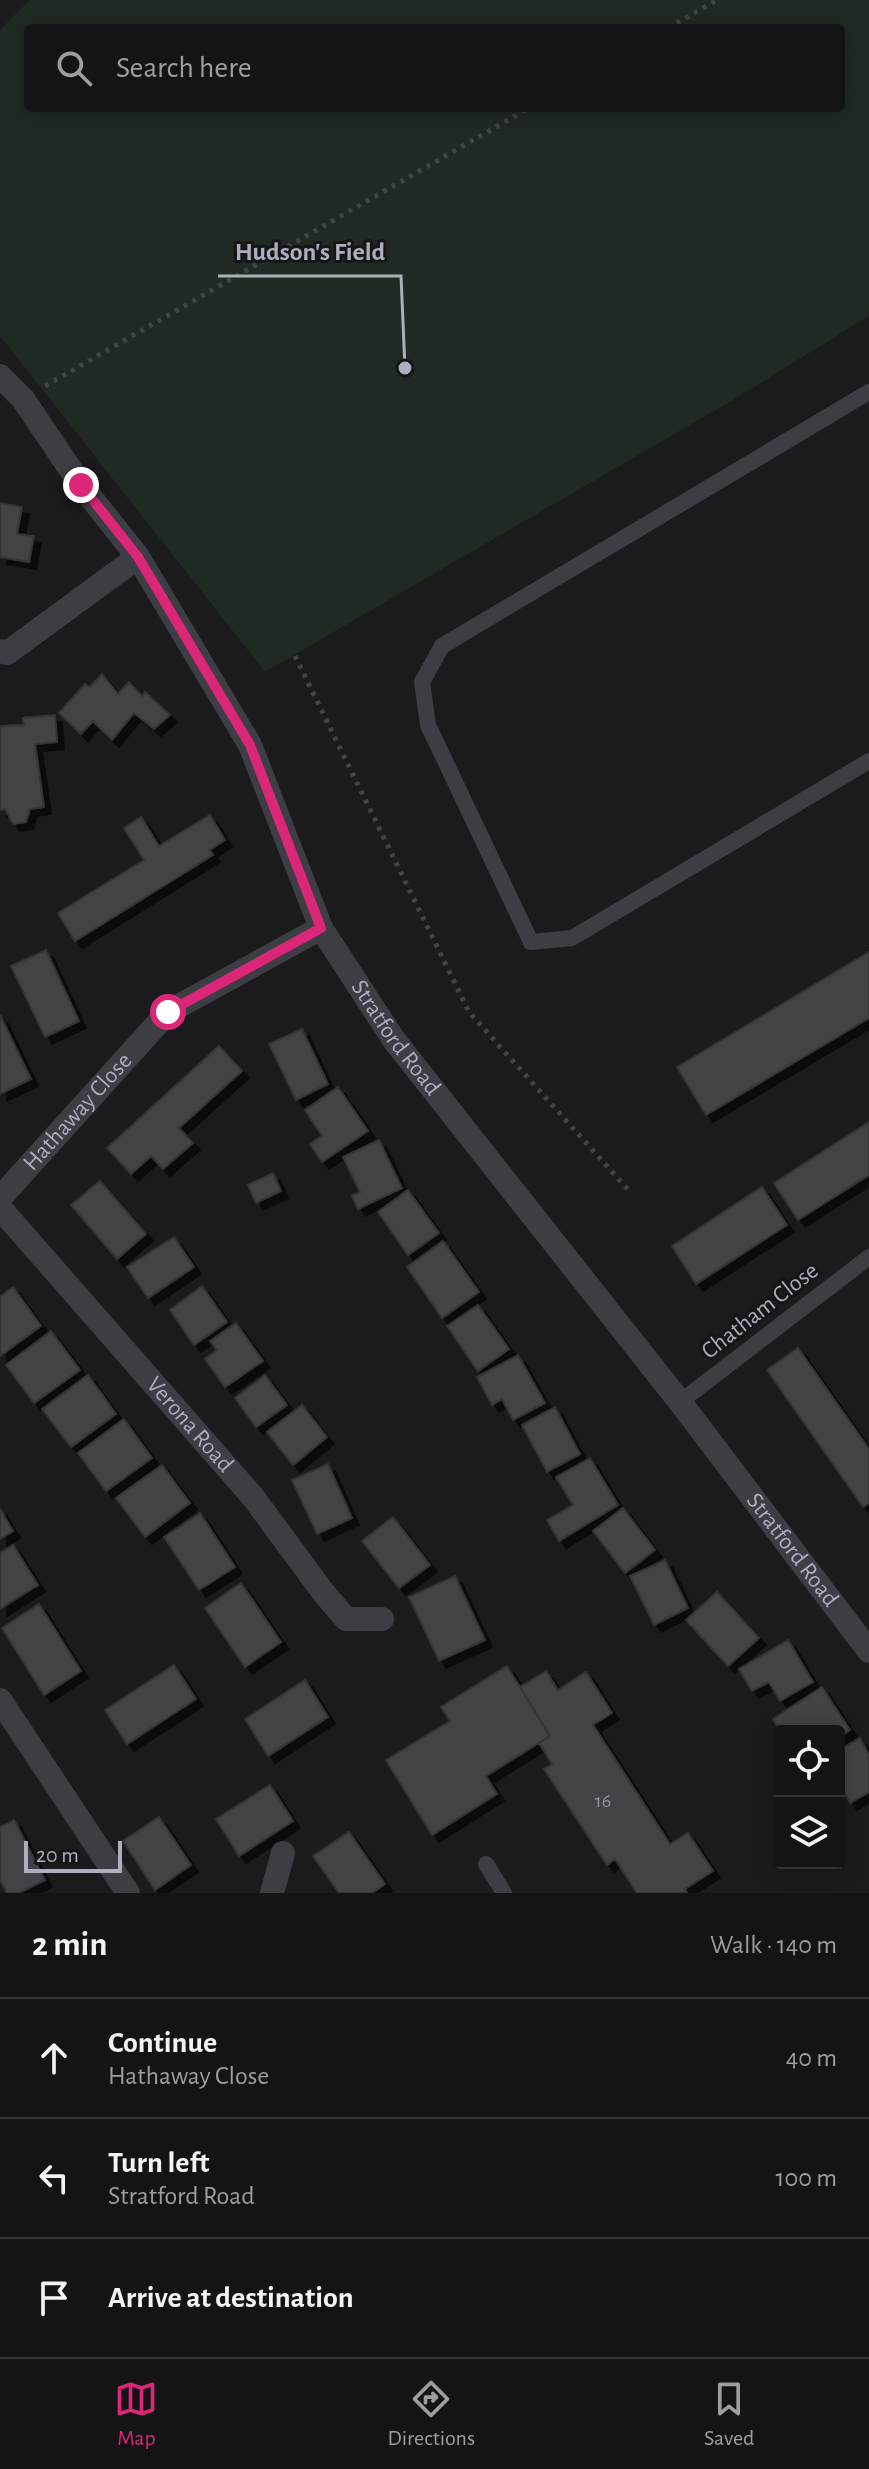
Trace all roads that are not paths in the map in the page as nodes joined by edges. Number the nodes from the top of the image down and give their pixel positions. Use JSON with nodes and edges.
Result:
{"nodes":[{"id":1,"x":0,"y":376,"type":"edge"},
{"id":2,"x":869,"y":392,"type":"edge"},
{"id":3,"x":138,"y":557,"type":"junction"},
{"id":4,"x":0,"y":651,"type":"edge"},
{"id":5,"x":869,"y":761,"type":"edge"},
{"id":6,"x":321,"y":928,"type":"junction"},
{"id":7,"x":0,"y":1198,"type":"edge"},
{"id":8,"x":0,"y":1208,"type":"edge"},
{"id":9,"x":869,"y":1257,"type":"edge"},
{"id":10,"x":680,"y":1402,"type":"junction"},
{"id":11,"x":382,"y":1619,"type":"dead end"},
{"id":12,"x":869,"y":1651,"type":"edge"},
{"id":13,"x":0,"y":1700,"type":"edge"},
{"id":14,"x":283,"y":1853,"type":"dead end"},
{"id":15,"x":486,"y":1864,"type":"dead end"},
{"id":16,"x":128,"y":1893,"type":"edge"},
{"id":17,"x":272,"y":1893,"type":"edge"},
{"id":18,"x":504,"y":1893,"type":"edge"}],
"edges":[{"from":1,"to":3,"type":"street","name":"Stratford Road"},
{"from":2,"to":5,"type":"lane"},
{"from":3,"to":4,"type":"street"},
{"from":3,"to":6,"type":"street","name":"Stratford Road"},
{"from":6,"to":7,"type":"street","name":"Hathaway Close"},
{"from":6,"to":10,"type":"street","name":"Stratford Road"},
{"from":8,"to":11,"type":"street","name":"Verona Road"},
{"from":9,"to":10,"type":"lane","name":"Chatham Close"},
{"from":10,"to":12,"type":"street","name":"Stratford Road"},
{"from":13,"to":16,"type":"street"},
{"from":14,"to":17,"type":"street"},
{"from":15,"to":18,"type":"lane"}]}
